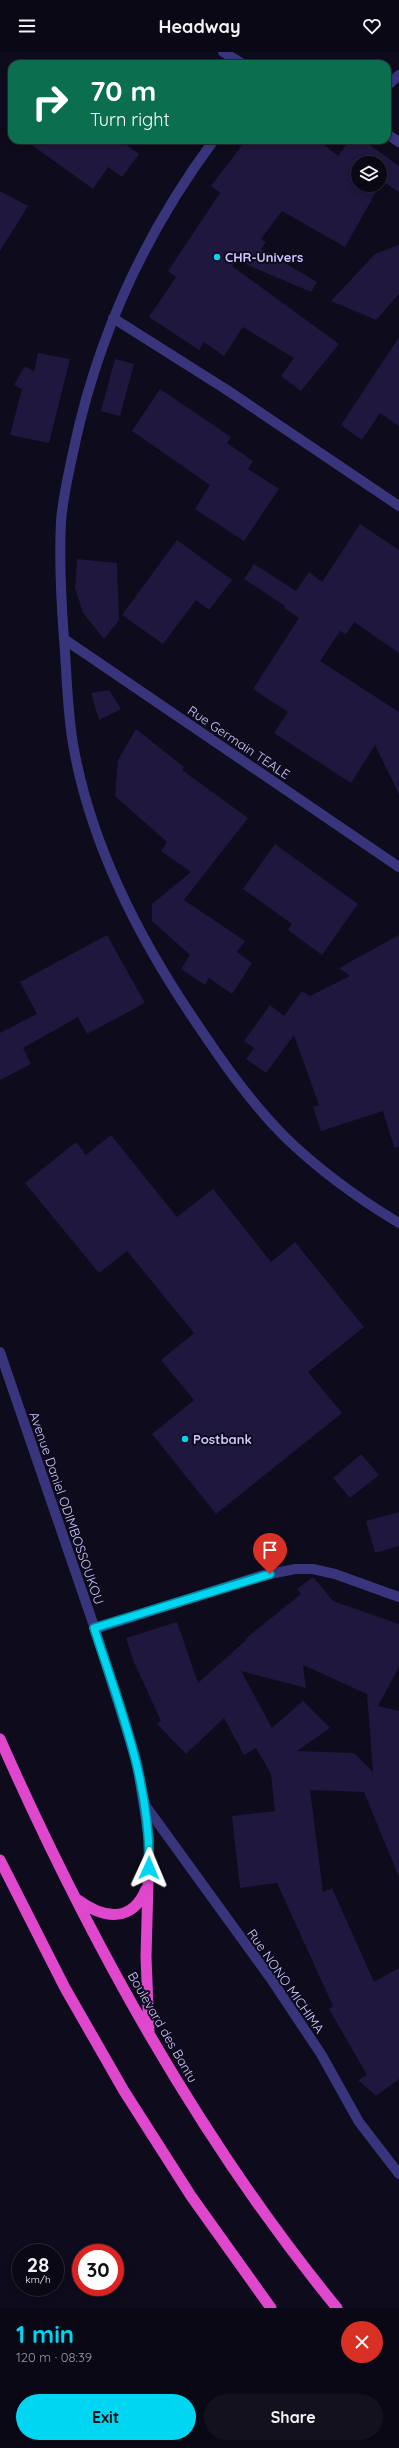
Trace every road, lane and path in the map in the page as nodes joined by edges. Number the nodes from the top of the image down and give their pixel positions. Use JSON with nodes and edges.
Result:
{"nodes":[{"id":1,"x":223,"y":52,"type":"edge"},
{"id":2,"x":236,"y":60,"type":"edge"},
{"id":3,"x":399,"y":75,"type":"edge"},
{"id":4,"x":391,"y":82,"type":"edge"},
{"id":5,"x":211,"y":144,"type":"edge"},
{"id":6,"x":113,"y":318,"type":"junction"},
{"id":7,"x":399,"y":506,"type":"edge"},
{"id":8,"x":64,"y":639,"type":"junction"},
{"id":9,"x":399,"y":867,"type":"edge"},
{"id":10,"x":399,"y":1223,"type":"edge"},
{"id":11,"x":0,"y":1352,"type":"edge"},
{"id":12,"x":399,"y":1597,"type":"edge"},
{"id":13,"x":94,"y":1628,"type":"junction"},
{"id":14,"x":0,"y":1738,"type":"edge"},
{"id":15,"x":146,"y":1805,"type":"junction"},
{"id":16,"x":0,"y":1860,"type":"edge"},
{"id":17,"x":148,"y":1883,"type":"junction"},
{"id":18,"x":75,"y":1897,"type":"junction"},
{"id":19,"x":149,"y":2034,"type":"junction"},
{"id":20,"x":399,"y":2174,"type":"edge"},
{"id":21,"x":271,"y":2308,"type":"edge"},
{"id":22,"x":337,"y":2308,"type":"edge"}],
"edges":[{"from":1,"to":2,"type":"street"},
{"from":3,"to":4,"type":"street"},
{"from":5,"to":6,"type":"street"},
{"from":6,"to":7,"type":"street"},
{"from":6,"to":8,"type":"street"},
{"from":8,"to":9,"type":"street","name":"Rue Germain TEALE"},
{"from":8,"to":10,"type":"street"},
{"from":11,"to":13,"type":"street","name":"Avenue Daniel ODIMBOSSOUKOU"},
{"from":12,"to":13,"type":"street"},
{"from":13,"to":15,"type":"street","name":"Avenue Daniel ODIMBOSSOUKOU"},
{"from":14,"to":18,"type":"highway","name":"Boulevard des Bantu"},
{"from":15,"to":17,"type":"street","name":"Avenue Daniel ODIMBOSSOUKOU"},
{"from":15,"to":20,"type":"street","name":"Rue NONO MICHIMA"},
{"from":16,"to":21,"type":"highway"},
{"from":17,"to":18,"type":"highway"},
{"from":17,"to":19,"type":"highway"},
{"from":18,"to":19,"type":"highway","name":"Boulevard des Bantu"},
{"from":19,"to":22,"type":"highway","name":"Boulevard des Bantu"}]}
